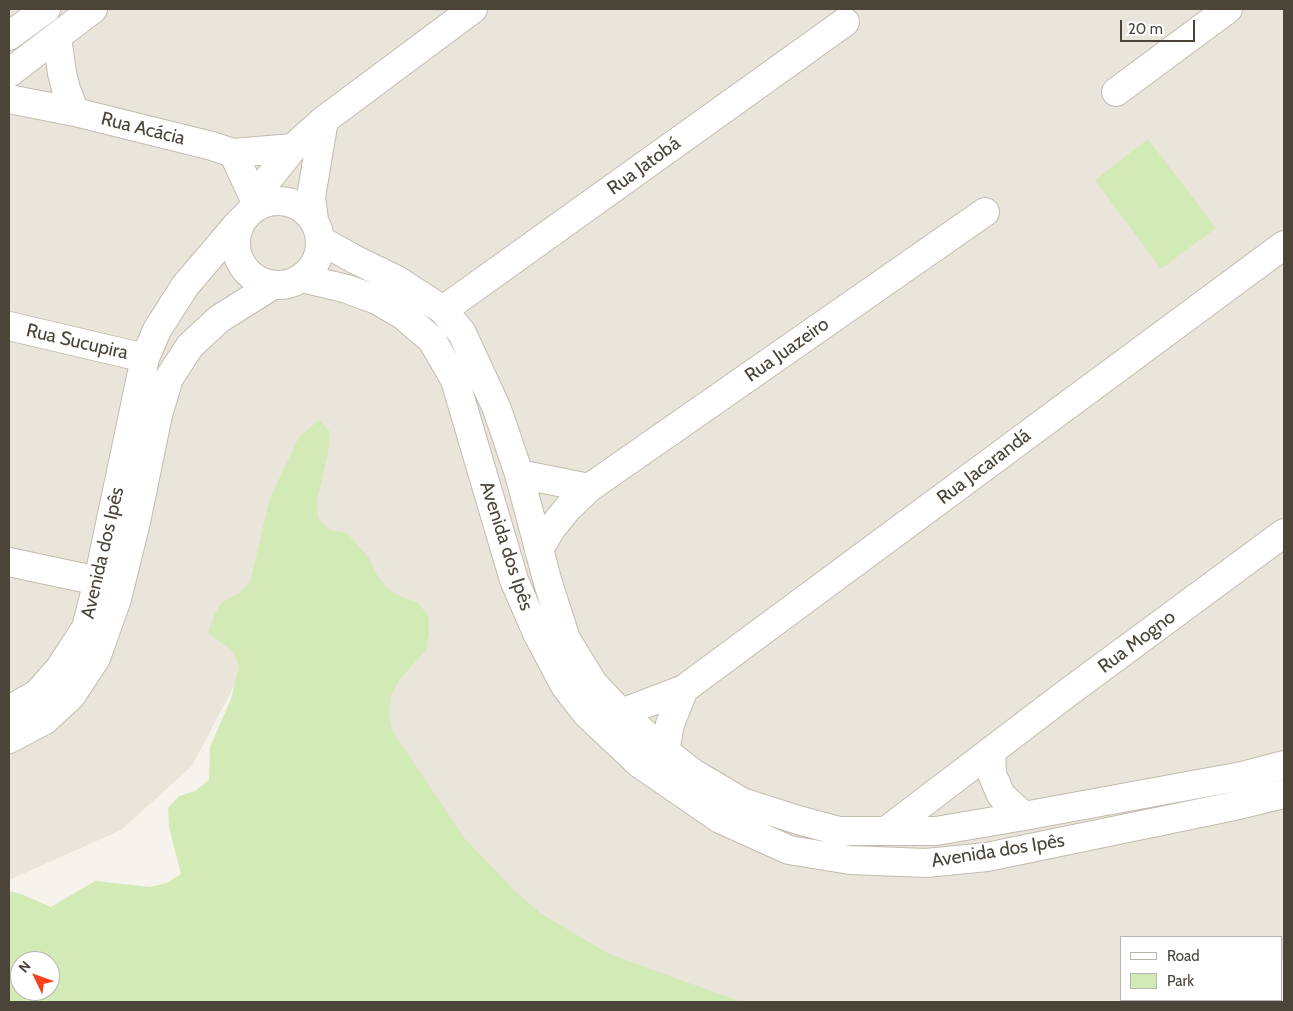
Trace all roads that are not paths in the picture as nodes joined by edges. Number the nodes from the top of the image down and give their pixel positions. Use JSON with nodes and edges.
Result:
{"nodes":[{"id":1,"x":46,"y":9,"type":"edge"},
{"id":2,"x":93,"y":9,"type":"edge"},
{"id":3,"x":474,"y":9,"type":"edge"},
{"id":4,"x":1228,"y":9,"type":"edge"},
{"id":5,"x":845,"y":22,"type":"dead end"},
{"id":6,"x":9,"y":36,"type":"edge"},
{"id":7,"x":57,"y":37,"type":"junction"},
{"id":8,"x":9,"y":73,"type":"edge"},
{"id":9,"x":1116,"y":92,"type":"dead end"},
{"id":10,"x":9,"y":99,"type":"edge"},
{"id":11,"x":75,"y":112,"type":"junction"},
{"id":12,"x":324,"y":120,"type":"junction"},
{"id":13,"x":294,"y":148,"type":"junction"},
{"id":14,"x":222,"y":150,"type":"junction"},
{"id":15,"x":250,"y":210,"type":"junction"},
{"id":16,"x":986,"y":212,"type":"dead end"},
{"id":17,"x":317,"y":230,"type":"junction"},
{"id":18,"x":1284,"y":245,"type":"edge"},
{"id":19,"x":302,"y":278,"type":"junction"},
{"id":20,"x":273,"y":285,"type":"junction"},
{"id":21,"x":443,"y":310,"type":"junction"},
{"id":22,"x":9,"y":326,"type":"edge"},
{"id":23,"x":145,"y":358,"type":"junction"},
{"id":24,"x":519,"y":474,"type":"junction"},
{"id":25,"x":589,"y":488,"type":"junction"},
{"id":26,"x":1284,"y":533,"type":"edge"},
{"id":27,"x":539,"y":550,"type":"junction"},
{"id":28,"x":9,"y":562,"type":"edge"},
{"id":29,"x":98,"y":581,"type":"junction"},
{"id":30,"x":684,"y":689,"type":"junction"},
{"id":31,"x":9,"y":710,"type":"edge"},
{"id":32,"x":622,"y":713,"type":"junction"},
{"id":33,"x":9,"y":739,"type":"edge"},
{"id":34,"x":664,"y":751,"type":"junction"},
{"id":35,"x":991,"y":752,"type":"junction"},
{"id":36,"x":1284,"y":766,"type":"edge"},
{"id":37,"x":1284,"y":794,"type":"edge"},
{"id":38,"x":1024,"y":816,"type":"junction"},
{"id":39,"x":886,"y":831,"type":"junction"}],
"edges":[{"from":1,"to":6,"type":"street"},
{"from":2,"to":7,"type":"street"},
{"from":3,"to":12,"type":"street"},
{"from":4,"to":9,"type":"street"},
{"from":5,"to":21,"type":"street","name":"Rua Jatobá"},
{"from":7,"to":8,"type":"street"},
{"from":7,"to":11,"type":"street"},
{"from":10,"to":11,"type":"street","name":"Rua Acácia"},
{"from":11,"to":14,"type":"street","name":"Rua Acácia"},
{"from":12,"to":13,"type":"street"},
{"from":12,"to":17,"type":"street"},
{"from":13,"to":14,"type":"street","name":"Rua Acácia"},
{"from":13,"to":15,"type":"street"},
{"from":14,"to":15,"type":"street"},
{"from":15,"to":17,"type":"street"},
{"from":15,"to":20,"type":"street"},
{"from":15,"to":23,"type":"street","name":"Avenida dos Ipês"},
{"from":16,"to":25,"type":"street","name":"Rua Juazeiro"},
{"from":17,"to":19,"type":"street"},
{"from":17,"to":21,"type":"street","name":"Avenida dos Ipês"},
{"from":18,"to":30,"type":"street","name":"Rua Jacarandá"},
{"from":19,"to":20,"type":"street"},
{"from":19,"to":37,"type":"street","name":"Avenida dos Ipês"},
{"from":20,"to":33,"type":"street","name":"Avenida dos Ipês"},
{"from":21,"to":24,"type":"street","name":"Avenida dos Ipês"},
{"from":22,"to":23,"type":"street","name":"Rua Sucupira"},
{"from":23,"to":29,"type":"street","name":"Avenida dos Ipês"},
{"from":24,"to":25,"type":"street"},
{"from":24,"to":27,"type":"street","name":"Avenida dos Ipês"},
{"from":25,"to":27,"type":"street","name":"Rua Juazeiro"},
{"from":26,"to":35,"type":"street","name":"Rua Mogno"},
{"from":27,"to":32,"type":"street","name":"Avenida dos Ipês"},
{"from":28,"to":29,"type":"street"},
{"from":29,"to":31,"type":"street","name":"Avenida dos Ipês"},
{"from":30,"to":32,"type":"street","name":"Rua Jacarandá"},
{"from":30,"to":34,"type":"street"},
{"from":32,"to":34,"type":"street","name":"Avenida dos Ipês"},
{"from":34,"to":39,"type":"street","name":"Avenida dos Ipês"},
{"from":35,"to":38,"type":"street"},
{"from":35,"to":39,"type":"street","name":"Rua Mogno"},
{"from":36,"to":38,"type":"street","name":"Avenida dos Ipês"},
{"from":38,"to":39,"type":"street","name":"Avenida dos Ipês"}]}
